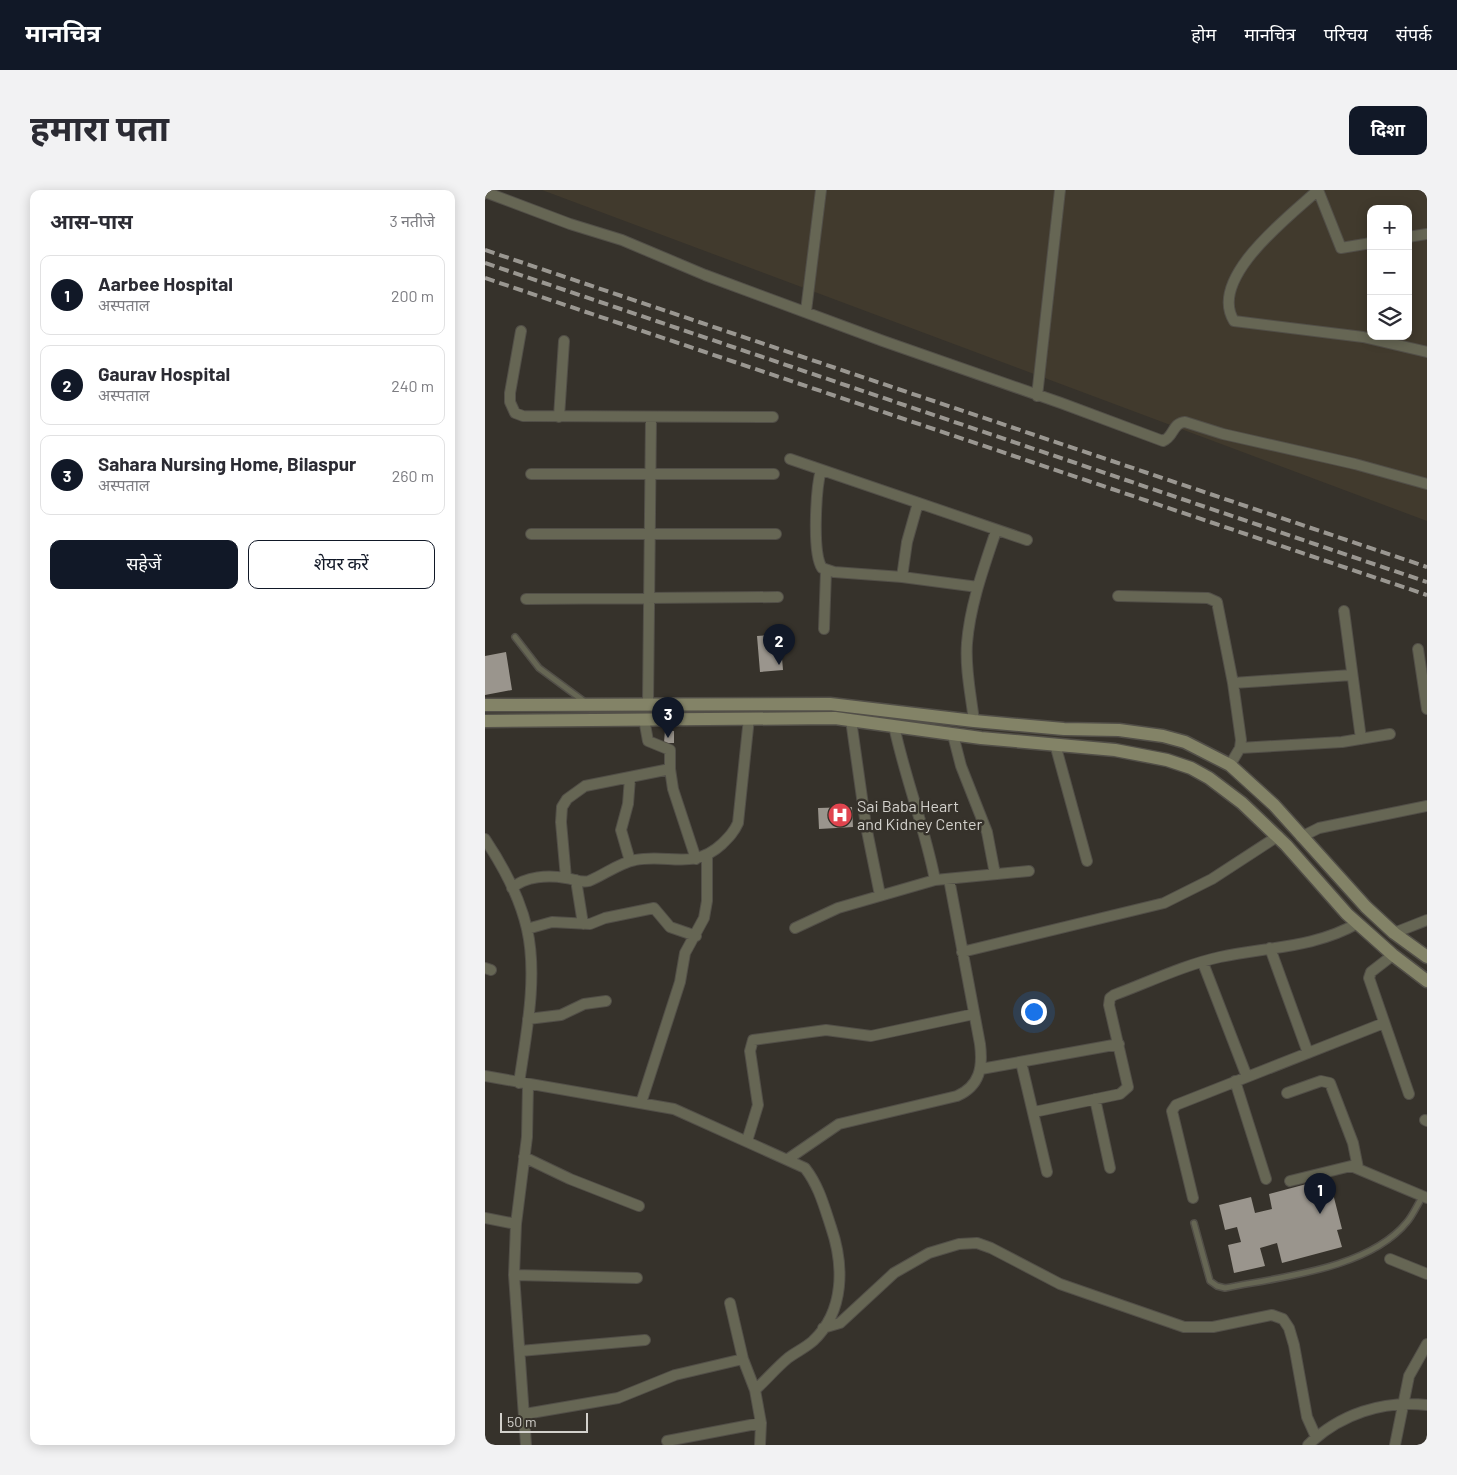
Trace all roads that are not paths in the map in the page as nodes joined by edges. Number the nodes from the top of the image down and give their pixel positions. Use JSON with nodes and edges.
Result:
{"nodes":[{"id":1,"x":821,"y":190,"type":"edge"},
{"id":2,"x":1060,"y":190,"type":"edge"},
{"id":3,"x":1318,"y":190,"type":"edge"},
{"id":4,"x":485,"y":192,"type":"edge"},
{"id":5,"x":1427,"y":234,"type":"edge"},
{"id":6,"x":1412,"y":236,"type":"edge"},
{"id":7,"x":1367,"y":244,"type":"edge"},
{"id":8,"x":806,"y":311,"type":"junction"},
{"id":9,"x":521,"y":331,"type":"dead end"},
{"id":10,"x":564,"y":341,"type":"dead end"},
{"id":11,"x":1427,"y":352,"type":"edge"},
{"id":12,"x":1037,"y":396,"type":"junction"},
{"id":13,"x":559,"y":417,"type":"junction"},
{"id":14,"x":773,"y":417,"type":"dead end"},
{"id":15,"x":651,"y":418,"type":"junction"},
{"id":16,"x":790,"y":459,"type":"dead end"},
{"id":17,"x":821,"y":470,"type":"junction"},
{"id":18,"x":650,"y":473,"type":"junction"},
{"id":19,"x":531,"y":474,"type":"dead end"},
{"id":20,"x":774,"y":474,"type":"dead end"},
{"id":21,"x":1427,"y":484,"type":"edge"},
{"id":22,"x":918,"y":504,"type":"junction"},
{"id":23,"x":996,"y":531,"type":"junction"},
{"id":24,"x":531,"y":534,"type":"dead end"},
{"id":25,"x":776,"y":534,"type":"dead end"},
{"id":26,"x":649,"y":535,"type":"junction"},
{"id":27,"x":1027,"y":540,"type":"dead end"},
{"id":28,"x":827,"y":571,"type":"junction"},
{"id":29,"x":902,"y":577,"type":"junction"},
{"id":30,"x":978,"y":587,"type":"junction"},
{"id":31,"x":1118,"y":596,"type":"dead end"},
{"id":32,"x":778,"y":597,"type":"dead end"},
{"id":33,"x":649,"y":598,"type":"junction"},
{"id":34,"x":526,"y":599,"type":"dead end"},
{"id":35,"x":1344,"y":611,"type":"dead end"},
{"id":36,"x":824,"y":629,"type":"dead end"},
{"id":37,"x":515,"y":637,"type":"dead end"},
{"id":38,"x":1418,"y":649,"type":"dead end"},
{"id":39,"x":1352,"y":675,"type":"junction"},
{"id":40,"x":1233,"y":682,"type":"junction"},
{"id":41,"x":588,"y":704,"type":"junction"},
{"id":42,"x":648,"y":704,"type":"junction"},
{"id":43,"x":667,"y":704,"type":"junction"},
{"id":44,"x":485,"y":705,"type":"edge"},
{"id":45,"x":1427,"y":709,"type":"edge"},
{"id":46,"x":749,"y":718,"type":"junction"},
{"id":47,"x":644,"y":719,"type":"junction"},
{"id":48,"x":666,"y":719,"type":"junction"},
{"id":49,"x":851,"y":720,"type":"junction"},
{"id":50,"x":973,"y":721,"type":"junction"},
{"id":51,"x":485,"y":722,"type":"edge"},
{"id":52,"x":894,"y":726,"type":"junction"},
{"id":53,"x":1390,"y":734,"type":"dead end"},
{"id":54,"x":953,"y":735,"type":"junction"},
{"id":55,"x":1361,"y":739,"type":"junction"},
{"id":56,"x":1055,"y":744,"type":"junction"},
{"id":57,"x":1240,"y":748,"type":"junction"},
{"id":58,"x":1230,"y":764,"type":"junction"},
{"id":59,"x":669,"y":769,"type":"junction"},
{"id":60,"x":630,"y":778,"type":"junction"},
{"id":61,"x":1427,"y":806,"type":"edge"},
{"id":62,"x":1277,"y":836,"type":"junction"},
{"id":63,"x":1301,"y":837,"type":"junction"},
{"id":64,"x":485,"y":839,"type":"edge"},
{"id":65,"x":707,"y":856,"type":"junction"},
{"id":66,"x":696,"y":859,"type":"junction"},
{"id":67,"x":630,"y":861,"type":"junction"},
{"id":68,"x":1087,"y":861,"type":"dead end"},
{"id":69,"x":1029,"y":871,"type":"dead end"},
{"id":70,"x":995,"y":874,"type":"junction"},
{"id":71,"x":571,"y":879,"type":"junction"},
{"id":72,"x":949,"y":879,"type":"junction"},
{"id":73,"x":935,"y":880,"type":"junction"},
{"id":74,"x":512,"y":888,"type":"junction"},
{"id":75,"x":880,"y":894,"type":"junction"},
{"id":76,"x":1427,"y":920,"type":"edge"},
{"id":77,"x":583,"y":924,"type":"junction"},
{"id":78,"x":1357,"y":924,"type":"junction"},
{"id":79,"x":795,"y":928,"type":"dead end"},
{"id":80,"x":527,"y":929,"type":"junction"},
{"id":81,"x":1394,"y":933,"type":"junction"},
{"id":82,"x":697,"y":936,"type":"junction"},
{"id":83,"x":1270,"y":948,"type":"junction"},
{"id":84,"x":962,"y":952,"type":"junction"},
{"id":85,"x":1393,"y":955,"type":"junction"},
{"id":86,"x":1427,"y":957,"type":"edge"},
{"id":87,"x":1203,"y":962,"type":"junction"},
{"id":88,"x":1427,"y":981,"type":"edge"},
{"id":89,"x":605,"y":1001,"type":"dead end"},
{"id":90,"x":974,"y":1014,"type":"junction"},
{"id":91,"x":528,"y":1019,"type":"junction"},
{"id":92,"x":1384,"y":1023,"type":"junction"},
{"id":93,"x":1119,"y":1044,"type":"junction"},
{"id":94,"x":1308,"y":1053,"type":"junction"},
{"id":95,"x":1021,"y":1062,"type":"junction"},
{"id":96,"x":981,"y":1069,"type":"junction"},
{"id":97,"x":485,"y":1076,"type":"edge"},
{"id":98,"x":1247,"y":1076,"type":"junction"},
{"id":99,"x":1235,"y":1081,"type":"junction"},
{"id":100,"x":524,"y":1084,"type":"junction"},
{"id":101,"x":1287,"y":1093,"type":"dead end"},
{"id":102,"x":1409,"y":1094,"type":"dead end"},
{"id":103,"x":1095,"y":1099,"type":"junction"},
{"id":104,"x":641,"y":1103,"type":"junction"},
{"id":105,"x":1034,"y":1112,"type":"junction"},
{"id":106,"x":747,"y":1141,"type":"junction"},
{"id":107,"x":524,"y":1157,"type":"junction"},
{"id":108,"x":789,"y":1159,"type":"junction"},
{"id":109,"x":1110,"y":1168,"type":"dead end"},
{"id":110,"x":1358,"y":1168,"type":"junction"},
{"id":111,"x":1047,"y":1172,"type":"dead end"},
{"id":112,"x":1267,"y":1179,"type":"dead end"},
{"id":113,"x":1290,"y":1181,"type":"dead end"},
{"id":114,"x":1426,"y":1194,"type":"edge"},
{"id":115,"x":1193,"y":1198,"type":"dead end"},
{"id":116,"x":639,"y":1206,"type":"dead end"},
{"id":117,"x":485,"y":1218,"type":"edge"},
{"id":118,"x":1194,"y":1223,"type":"dead end"},
{"id":119,"x":516,"y":1224,"type":"junction"},
{"id":120,"x":1389,"y":1259,"type":"dead end"},
{"id":121,"x":1427,"y":1274,"type":"edge"},
{"id":122,"x":514,"y":1275,"type":"junction"},
{"id":123,"x":637,"y":1278,"type":"dead end"},
{"id":124,"x":731,"y":1303,"type":"dead end"},
{"id":125,"x":823,"y":1328,"type":"junction"},
{"id":126,"x":645,"y":1340,"type":"dead end"},
{"id":127,"x":1427,"y":1344,"type":"edge"},
{"id":128,"x":520,"y":1351,"type":"junction"},
{"id":129,"x":743,"y":1359,"type":"junction"},
{"id":130,"x":755,"y":1390,"type":"junction"},
{"id":131,"x":1403,"y":1402,"type":"junction"},
{"id":132,"x":1427,"y":1405,"type":"edge"},
{"id":133,"x":525,"y":1414,"type":"junction"},
{"id":134,"x":761,"y":1423,"type":"junction"},
{"id":135,"x":1316,"y":1437,"type":"junction"},
{"id":136,"x":667,"y":1441,"type":"dead end"},
{"id":137,"x":526,"y":1445,"type":"edge"},
{"id":138,"x":761,"y":1445,"type":"edge"},
{"id":139,"x":1308,"y":1445,"type":"edge"},
{"id":140,"x":1395,"y":1445,"type":"edge"}],
"edges":[{"from":1,"to":8,"type":"street"},
{"from":2,"to":12,"type":"street"},
{"from":3,"to":7,"type":"street"},
{"from":3,"to":11,"type":"street"},
{"from":4,"to":8,"type":"street"},
{"from":5,"to":6,"type":"street"},
{"from":8,"to":12,"type":"street"},
{"from":9,"to":13,"type":"street"},
{"from":10,"to":13,"type":"street"},
{"from":12,"to":21,"type":"street"},
{"from":13,"to":15,"type":"street"},
{"from":14,"to":15,"type":"street"},
{"from":15,"to":18,"type":"street"},
{"from":16,"to":17,"type":"street"},
{"from":17,"to":22,"type":"street"},
{"from":17,"to":28,"type":"street"},
{"from":18,"to":19,"type":"street"},
{"from":18,"to":20,"type":"street"},
{"from":18,"to":26,"type":"street"},
{"from":22,"to":23,"type":"street"},
{"from":22,"to":29,"type":"street"},
{"from":23,"to":27,"type":"street"},
{"from":23,"to":30,"type":"street"},
{"from":24,"to":26,"type":"street"},
{"from":25,"to":26,"type":"street"},
{"from":26,"to":33,"type":"street"},
{"from":28,"to":29,"type":"street"},
{"from":28,"to":36,"type":"street"},
{"from":29,"to":30,"type":"street"},
{"from":30,"to":50,"type":"street"},
{"from":31,"to":40,"type":"street"},
{"from":32,"to":33,"type":"street"},
{"from":33,"to":34,"type":"street"},
{"from":33,"to":42,"type":"street"},
{"from":35,"to":39,"type":"street"},
{"from":37,"to":41,"type":"lane"},
{"from":38,"to":45,"type":"street"},
{"from":39,"to":40,"type":"street"},
{"from":39,"to":55,"type":"street"},
{"from":40,"to":57,"type":"street"},
{"from":41,"to":42,"type":"main road"},
{"from":41,"to":44,"type":"main road"},
{"from":42,"to":43,"type":"main road"},
{"from":43,"to":48,"type":"main road"},
{"from":43,"to":50,"type":"main road"},
{"from":46,"to":48,"type":"main road"},
{"from":46,"to":49,"type":"main road"},
{"from":46,"to":65,"type":"street"},
{"from":47,"to":48,"type":"main road"},
{"from":47,"to":51,"type":"main road"},
{"from":47,"to":59,"type":"street"},
{"from":49,"to":52,"type":"main road"},
{"from":49,"to":75,"type":"street"},
{"from":50,"to":58,"type":"main road"},
{"from":52,"to":54,"type":"main road"},
{"from":52,"to":73,"type":"street"},
{"from":53,"to":55,"type":"street"},
{"from":54,"to":56,"type":"main road"},
{"from":54,"to":70,"type":"street"},
{"from":55,"to":57,"type":"street"},
{"from":56,"to":62,"type":"main road"},
{"from":56,"to":68,"type":"street"},
{"from":57,"to":58,"type":"street"},
{"from":58,"to":63,"type":"main road"},
{"from":59,"to":60,"type":"street"},
{"from":59,"to":66,"type":"street"},
{"from":60,"to":67,"type":"street"},
{"from":60,"to":71,"type":"street"},
{"from":61,"to":63,"type":"street"},
{"from":62,"to":78,"type":"main road"},
{"from":62,"to":84,"type":"street"},
{"from":63,"to":81,"type":"main road"},
{"from":64,"to":74,"type":"street"},
{"from":65,"to":66,"type":"street"},
{"from":65,"to":82,"type":"street"},
{"from":66,"to":67,"type":"street"},
{"from":67,"to":71,"type":"street"},
{"from":69,"to":70,"type":"street"},
{"from":70,"to":72,"type":"street"},
{"from":71,"to":74,"type":"street"},
{"from":71,"to":77,"type":"street"},
{"from":72,"to":73,"type":"street"},
{"from":72,"to":84,"type":"street"},
{"from":73,"to":75,"type":"street"},
{"from":74,"to":80,"type":"street"},
{"from":75,"to":79,"type":"street"},
{"from":76,"to":81,"type":"street"},
{"from":77,"to":80,"type":"street"},
{"from":77,"to":82,"type":"street"},
{"from":78,"to":83,"type":"street"},
{"from":78,"to":85,"type":"main road"},
{"from":80,"to":91,"type":"street"},
{"from":81,"to":86,"type":"main road"},
{"from":82,"to":104,"type":"street"},
{"from":83,"to":87,"type":"street"},
{"from":83,"to":94,"type":"street"},
{"from":84,"to":90,"type":"street"},
{"from":85,"to":88,"type":"main road"},
{"from":85,"to":92,"type":"street"},
{"from":87,"to":93,"type":"street"},
{"from":87,"to":98,"type":"street"},
{"from":89,"to":91,"type":"street"},
{"from":90,"to":96,"type":"street"},
{"from":90,"to":106,"type":"street"},
{"from":91,"to":100,"type":"street"},
{"from":92,"to":94,"type":"street"},
{"from":92,"to":102,"type":"street"},
{"from":93,"to":95,"type":"street"},
{"from":93,"to":103,"type":"street"},
{"from":94,"to":98,"type":"street"},
{"from":95,"to":96,"type":"street"},
{"from":95,"to":105,"type":"street"},
{"from":96,"to":108,"type":"street"},
{"from":97,"to":100,"type":"street"},
{"from":98,"to":99,"type":"street"},
{"from":99,"to":112,"type":"street"},
{"from":99,"to":115,"type":"street"},
{"from":100,"to":104,"type":"street"},
{"from":100,"to":107,"type":"street"},
{"from":101,"to":110,"type":"street"},
{"from":103,"to":105,"type":"street"},
{"from":103,"to":109,"type":"street"},
{"from":104,"to":106,"type":"street"},
{"from":105,"to":111,"type":"street"},
{"from":106,"to":108,"type":"street"},
{"from":107,"to":116,"type":"street"},
{"from":107,"to":119,"type":"street"},
{"from":108,"to":125,"type":"street"},
{"from":110,"to":113,"type":"street"},
{"from":110,"to":114,"type":"street"},
{"from":114,"to":118,"type":"lane"},
{"from":117,"to":119,"type":"street"},
{"from":119,"to":122,"type":"street"},
{"from":120,"to":121,"type":"street"},
{"from":122,"to":123,"type":"street"},
{"from":122,"to":128,"type":"street"},
{"from":124,"to":129,"type":"street"},
{"from":125,"to":130,"type":"street"},
{"from":125,"to":135,"type":"street"},
{"from":126,"to":128,"type":"street"},
{"from":127,"to":131,"type":"street"},
{"from":128,"to":133,"type":"street"},
{"from":129,"to":130,"type":"street"},
{"from":129,"to":133,"type":"street"},
{"from":130,"to":134,"type":"street"},
{"from":131,"to":132,"type":"street"},
{"from":131,"to":135,"type":"street"},
{"from":131,"to":140,"type":"street"},
{"from":133,"to":137,"type":"street"},
{"from":134,"to":136,"type":"street"},
{"from":134,"to":138,"type":"street"},
{"from":135,"to":139,"type":"street"}]}
